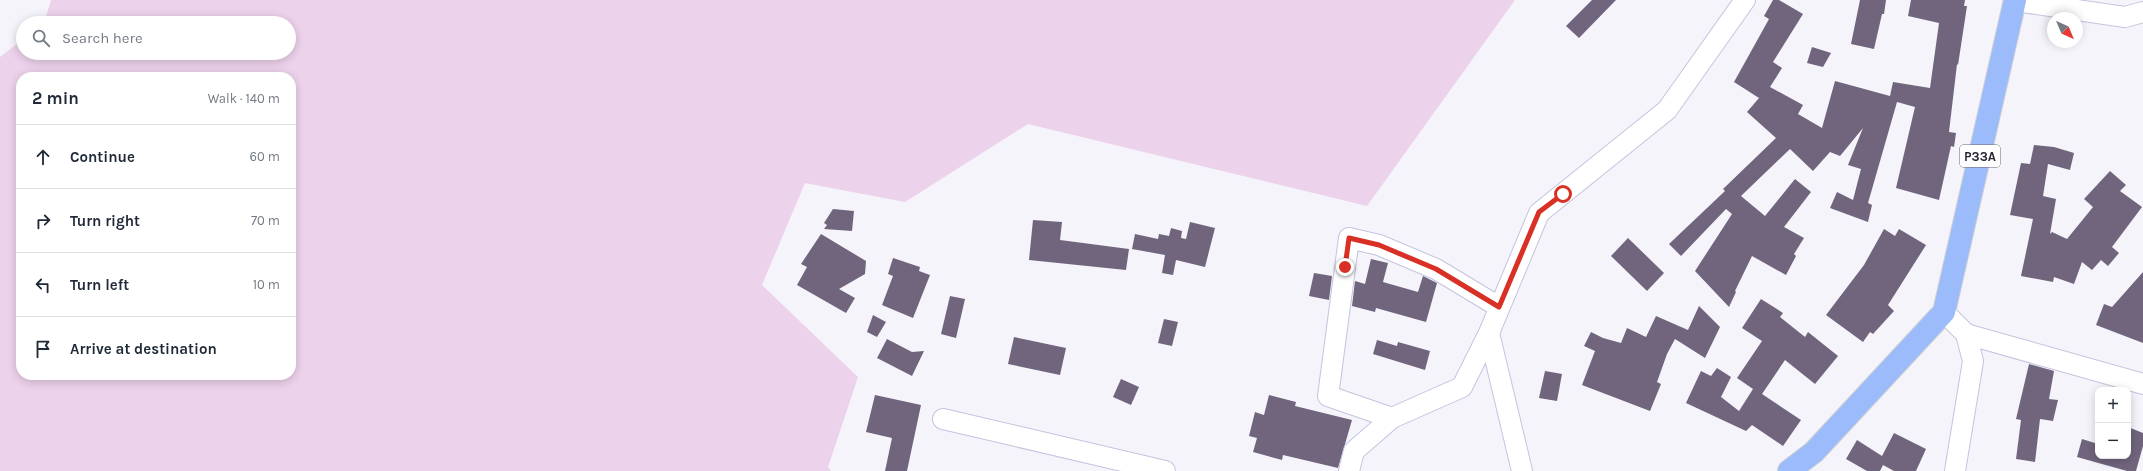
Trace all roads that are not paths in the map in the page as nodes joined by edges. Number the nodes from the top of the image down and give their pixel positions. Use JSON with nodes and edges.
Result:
{"nodes":[{"id":1,"x":1745,"y":0,"type":"edge"},
{"id":2,"x":2015,"y":1,"type":"edge"},
{"id":3,"x":2143,"y":12,"type":"edge"},
{"id":4,"x":1499,"y":307,"type":"junction"},
{"id":5,"x":1944,"y":312,"type":"junction"},
{"id":6,"x":1489,"y":333,"type":"junction"},
{"id":7,"x":1966,"y":334,"type":"junction"},
{"id":8,"x":2143,"y":384,"type":"edge"},
{"id":9,"x":1392,"y":418,"type":"junction"},
{"id":10,"x":943,"y":419,"type":"dead end"},
{"id":11,"x":1165,"y":471,"type":"edge"},
{"id":12,"x":1349,"y":471,"type":"edge"},
{"id":13,"x":1522,"y":471,"type":"edge"},
{"id":14,"x":1788,"y":471,"type":"edge"},
{"id":15,"x":1955,"y":471,"type":"edge"}],
"edges":[{"from":1,"to":4,"type":"street"},
{"from":2,"to":3,"type":"street"},
{"from":2,"to":5,"type":"main road","number":"P33A"},
{"from":4,"to":6,"type":"street"},
{"from":4,"to":9,"type":"street"},
{"from":5,"to":7,"type":"street"},
{"from":5,"to":14,"type":"main road"},
{"from":6,"to":9,"type":"street"},
{"from":6,"to":13,"type":"street"},
{"from":7,"to":8,"type":"street"},
{"from":7,"to":15,"type":"street"},
{"from":9,"to":12,"type":"street"},
{"from":10,"to":11,"type":"street"}]}
